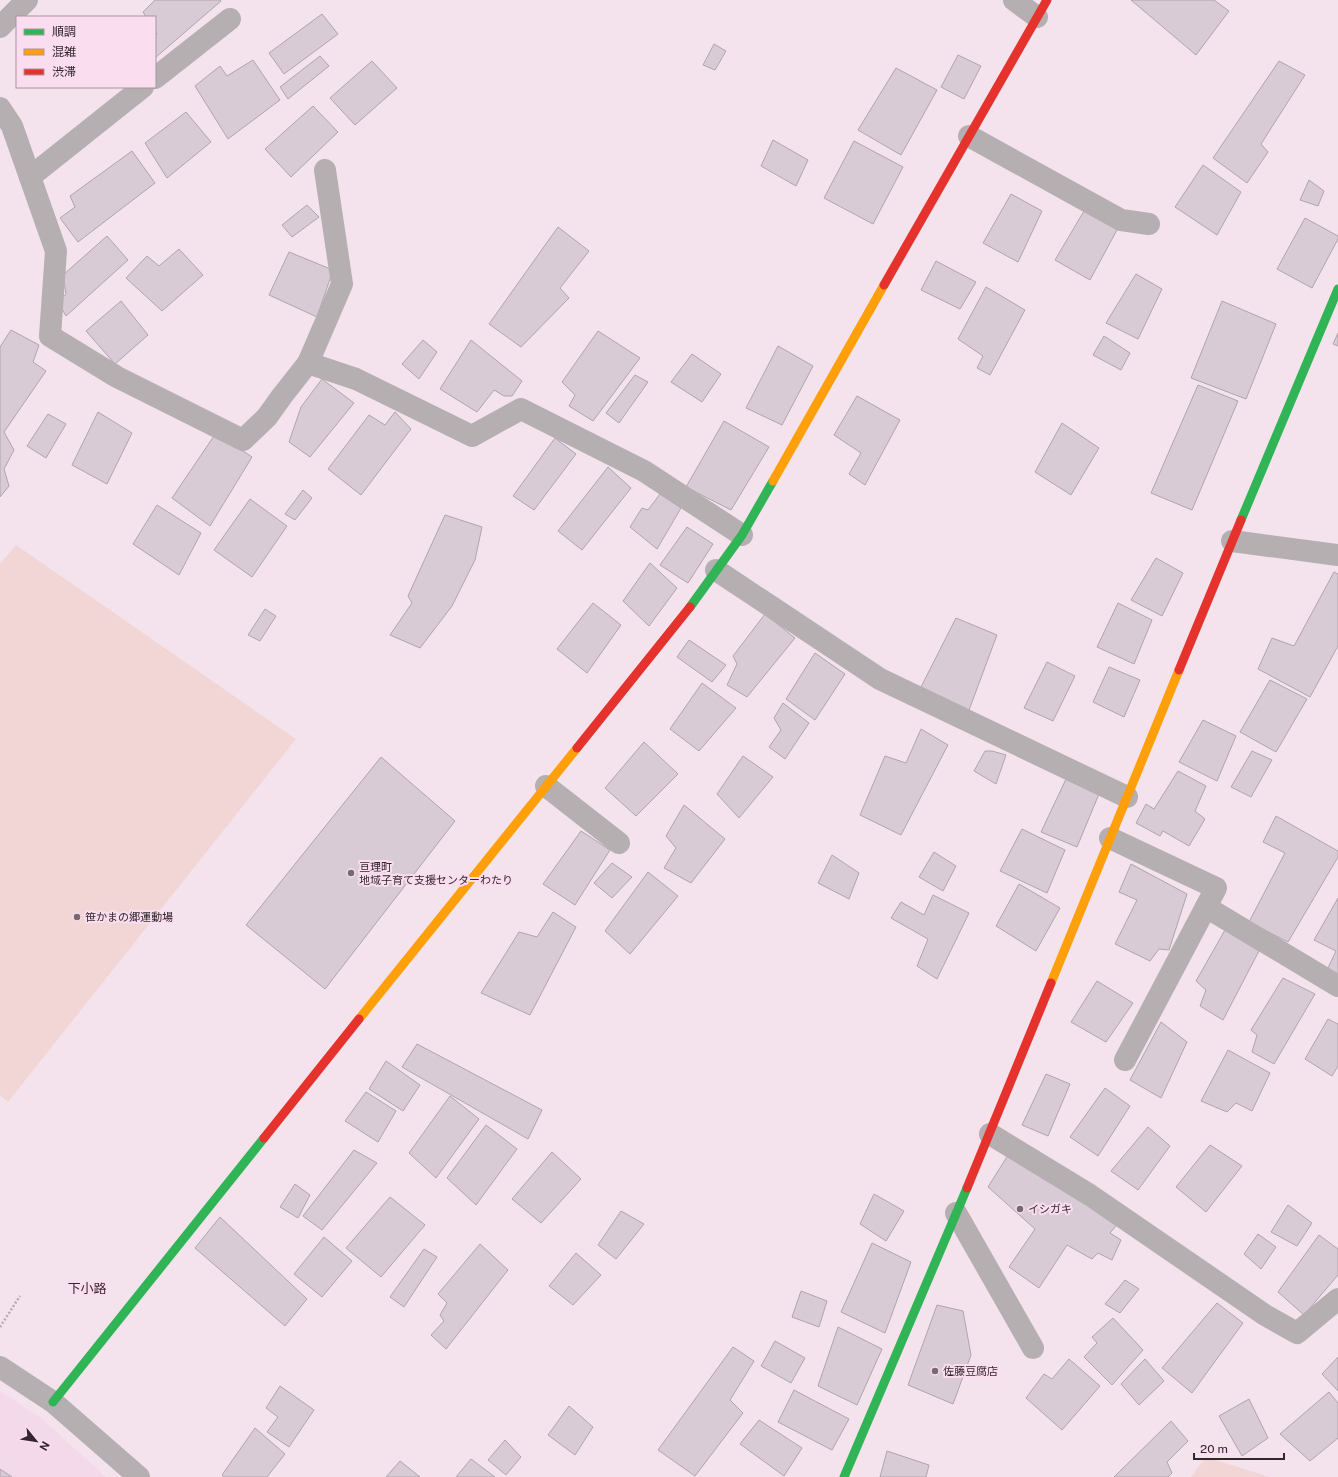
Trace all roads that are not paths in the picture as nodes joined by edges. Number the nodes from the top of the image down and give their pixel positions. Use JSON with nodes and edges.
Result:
{"nodes":[{"id":1,"x":27,"y":0,"type":"edge"},
{"id":2,"x":1014,"y":0,"type":"edge"},
{"id":3,"x":1042,"y":9,"type":"edge"},
{"id":4,"x":230,"y":19,"type":"dead end"},
{"id":5,"x":0,"y":27,"type":"edge"},
{"id":6,"x":156,"y":77,"type":"edge"},
{"id":7,"x":143,"y":88,"type":"edge"},
{"id":8,"x":0,"y":108,"type":"edge"},
{"id":9,"x":969,"y":136,"type":"junction"},
{"id":10,"x":325,"y":170,"type":"dead end"},
{"id":11,"x":30,"y":177,"type":"junction"},
{"id":12,"x":1150,"y":224,"type":"dead end"},
{"id":13,"x":1338,"y":289,"type":"edge"},
{"id":14,"x":308,"y":363,"type":"junction"},
{"id":15,"x":742,"y":535,"type":"junction"},
{"id":16,"x":1232,"y":541,"type":"junction"},
{"id":17,"x":1338,"y":555,"type":"edge"},
{"id":18,"x":716,"y":570,"type":"junction"},
{"id":19,"x":546,"y":786,"type":"junction"},
{"id":20,"x":1127,"y":797,"type":"junction"},
{"id":21,"x":1110,"y":838,"type":"junction"},
{"id":22,"x":619,"y":843,"type":"dead end"},
{"id":23,"x":1206,"y":907,"type":"junction"},
{"id":24,"x":1338,"y":986,"type":"edge"},
{"id":25,"x":1124,"y":1060,"type":"dead end"},
{"id":26,"x":990,"y":1134,"type":"junction"},
{"id":27,"x":956,"y":1213,"type":"junction"},
{"id":28,"x":1338,"y":1299,"type":"edge"},
{"id":29,"x":1033,"y":1348,"type":"dead end"},
{"id":30,"x":0,"y":1366,"type":"edge"},
{"id":31,"x":53,"y":1402,"type":"junction"},
{"id":32,"x":139,"y":1477,"type":"edge"},
{"id":33,"x":844,"y":1477,"type":"edge"}],
"edges":[{"from":1,"to":5,"type":"street"},
{"from":2,"to":3,"type":"street"},
{"from":3,"to":9,"type":"street"},
{"from":4,"to":6,"type":"street"},
{"from":7,"to":11,"type":"street"},
{"from":8,"to":11,"type":"street"},
{"from":9,"to":12,"type":"street"},
{"from":9,"to":15,"type":"street"},
{"from":10,"to":14,"type":"street"},
{"from":11,"to":14,"type":"street"},
{"from":13,"to":16,"type":"street"},
{"from":14,"to":15,"type":"street"},
{"from":15,"to":18,"type":"street"},
{"from":16,"to":17,"type":"street"},
{"from":16,"to":20,"type":"street"},
{"from":18,"to":19,"type":"street"},
{"from":18,"to":20,"type":"street"},
{"from":19,"to":22,"type":"street"},
{"from":19,"to":31,"type":"street"},
{"from":20,"to":21,"type":"street"},
{"from":21,"to":23,"type":"street"},
{"from":21,"to":26,"type":"street"},
{"from":23,"to":24,"type":"street"},
{"from":23,"to":25,"type":"street"},
{"from":26,"to":27,"type":"street"},
{"from":26,"to":28,"type":"street"},
{"from":27,"to":29,"type":"street"},
{"from":27,"to":33,"type":"street"},
{"from":30,"to":31,"type":"street"},
{"from":31,"to":32,"type":"street"}]}
